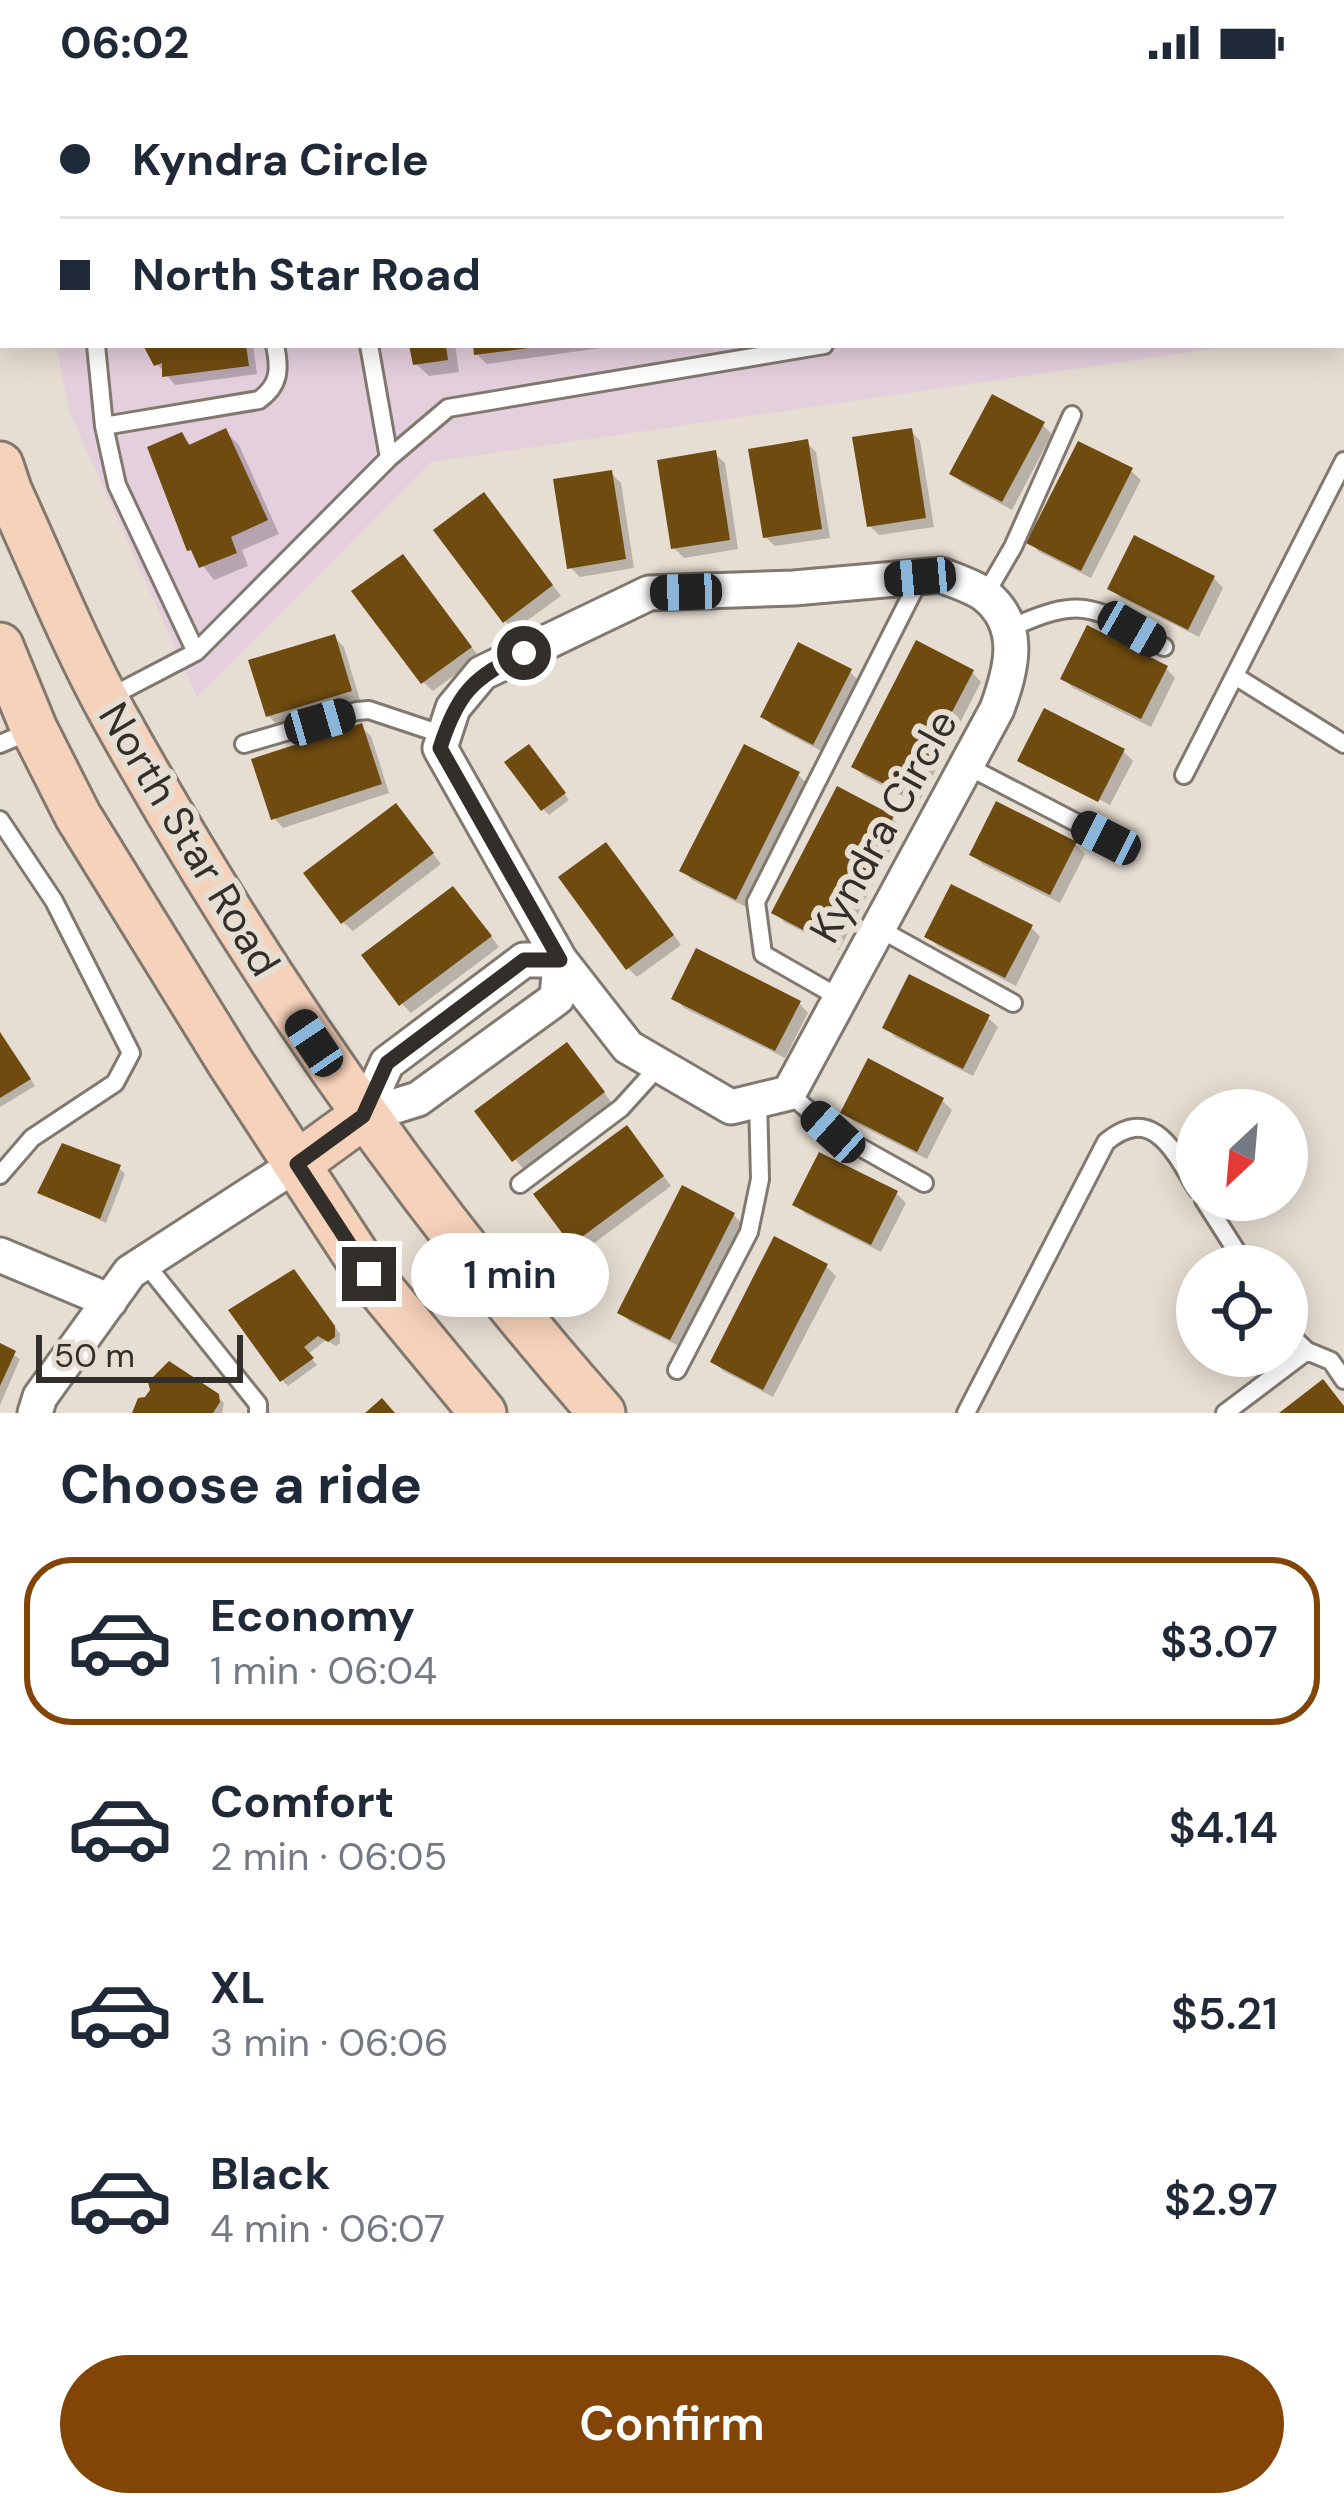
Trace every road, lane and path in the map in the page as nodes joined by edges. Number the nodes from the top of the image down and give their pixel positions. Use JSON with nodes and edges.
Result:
{"nodes":[{"id":1,"x":96,"y":348,"type":"edge"},
{"id":2,"x":275,"y":348,"type":"edge"},
{"id":3,"x":370,"y":348,"type":"edge"},
{"id":4,"x":788,"y":348,"type":"edge"},
{"id":5,"x":740,"y":352,"type":"edge"},
{"id":6,"x":1072,"y":415,"type":"dead end"},
{"id":7,"x":104,"y":426,"type":"junction"},
{"id":8,"x":389,"y":458,"type":"junction"},
{"id":9,"x":1344,"y":461,"type":"edge"},
{"id":10,"x":0,"y":465,"type":"edge"},
{"id":11,"x":920,"y":577,"type":"junction"},
{"id":12,"x":986,"y":596,"type":"junction"},
{"id":13,"x":1011,"y":628,"type":"junction"},
{"id":14,"x":0,"y":646,"type":"edge"},
{"id":15,"x":1164,"y":647,"type":"dead end"},
{"id":16,"x":196,"y":652,"type":"junction"},
{"id":17,"x":1235,"y":676,"type":"junction"},
{"id":18,"x":106,"y":699,"type":"junction"},
{"id":19,"x":444,"y":735,"type":"junction"},
{"id":20,"x":17,"y":737,"type":"edge"},
{"id":21,"x":244,"y":744,"type":"dead end"},
{"id":22,"x":1344,"y":744,"type":"edge"},
{"id":23,"x":967,"y":766,"type":"junction"},
{"id":24,"x":1184,"y":776,"type":"dead end"},
{"id":25,"x":0,"y":820,"type":"edge"},
{"id":26,"x":1106,"y":838,"type":"dead end"},
{"id":27,"x":878,"y":928,"type":"junction"},
{"id":28,"x":560,"y":960,"type":"junction"},
{"id":29,"x":840,"y":998,"type":"junction"},
{"id":30,"x":1013,"y":1003,"type":"dead end"},
{"id":31,"x":660,"y":1065,"type":"junction"},
{"id":32,"x":773,"y":1096,"type":"junction"},
{"id":33,"x":363,"y":1116,"type":"junction"},
{"id":34,"x":1176,"y":1155,"type":"edge"},
{"id":35,"x":297,"y":1164,"type":"junction"},
{"id":36,"x":0,"y":1175,"type":"edge"},
{"id":37,"x":924,"y":1183,"type":"dead end"},
{"id":38,"x":520,"y":1184,"type":"dead end"},
{"id":39,"x":0,"y":1255,"type":"edge"},
{"id":40,"x":145,"y":1263,"type":"junction"},
{"id":41,"x":110,"y":1301,"type":"junction"},
{"id":42,"x":1308,"y":1351,"type":"edge"},
{"id":43,"x":676,"y":1370,"type":"dead end"},
{"id":44,"x":1273,"y":1377,"type":"edge"},
{"id":45,"x":1344,"y":1380,"type":"edge"},
{"id":46,"x":971,"y":1410,"type":"edge"},
{"id":47,"x":35,"y":1413,"type":"edge"},
{"id":48,"x":257,"y":1413,"type":"edge"},
{"id":49,"x":483,"y":1413,"type":"edge"},
{"id":50,"x":602,"y":1413,"type":"edge"},
{"id":51,"x":1225,"y":1413,"type":"edge"}],
"edges":[{"from":1,"to":7,"type":"lane"},
{"from":2,"to":7,"type":"lane"},
{"from":3,"to":8,"type":"lane"},
{"from":4,"to":5,"type":"lane"},
{"from":5,"to":8,"type":"lane"},
{"from":6,"to":12,"type":"lane"},
{"from":7,"to":16,"type":"lane"},
{"from":8,"to":16,"type":"lane"},
{"from":9,"to":17,"type":"lane"},
{"from":10,"to":18,"type":"main road","name":"North Star Road"},
{"from":11,"to":12,"type":"street"},
{"from":11,"to":19,"type":"street"},
{"from":11,"to":29,"type":"lane"},
{"from":12,"to":13,"type":"street"},
{"from":13,"to":15,"type":"lane"},
{"from":13,"to":23,"type":"street","name":"Kyndra Circle"},
{"from":14,"to":20,"type":"main road","name":"North Star Road"},
{"from":16,"to":18,"type":"lane"},
{"from":17,"to":22,"type":"lane"},
{"from":17,"to":24,"type":"lane"},
{"from":18,"to":20,"type":"main road"},
{"from":18,"to":33,"type":"main road","name":"North Star Road"},
{"from":19,"to":21,"type":"lane"},
{"from":19,"to":28,"type":"street"},
{"from":20,"to":35,"type":"main road","name":"North Star Road"},
{"from":23,"to":26,"type":"lane"},
{"from":23,"to":27,"type":"street","name":"Kyndra Circle"},
{"from":25,"to":36,"type":"lane"},
{"from":27,"to":29,"type":"street","name":"Kyndra Circle"},
{"from":27,"to":30,"type":"lane"},
{"from":28,"to":31,"type":"street"},
{"from":28,"to":33,"type":"street"},
{"from":28,"to":33,"type":"street"},
{"from":29,"to":32,"type":"street","name":"Kyndra Circle"},
{"from":31,"to":32,"type":"street"},
{"from":31,"to":38,"type":"lane"},
{"from":32,"to":37,"type":"lane"},
{"from":32,"to":43,"type":"lane"},
{"from":33,"to":35,"type":"main road"},
{"from":33,"to":50,"type":"main road","name":"North Star Road"},
{"from":34,"to":46,"type":"lane"},
{"from":35,"to":40,"type":"street"},
{"from":35,"to":49,"type":"main road","name":"North Star Road"},
{"from":39,"to":41,"type":"street"},
{"from":40,"to":41,"type":"street"},
{"from":40,"to":48,"type":"lane"},
{"from":41,"to":47,"type":"street"},
{"from":42,"to":45,"type":"lane"},
{"from":44,"to":51,"type":"lane"}]}
